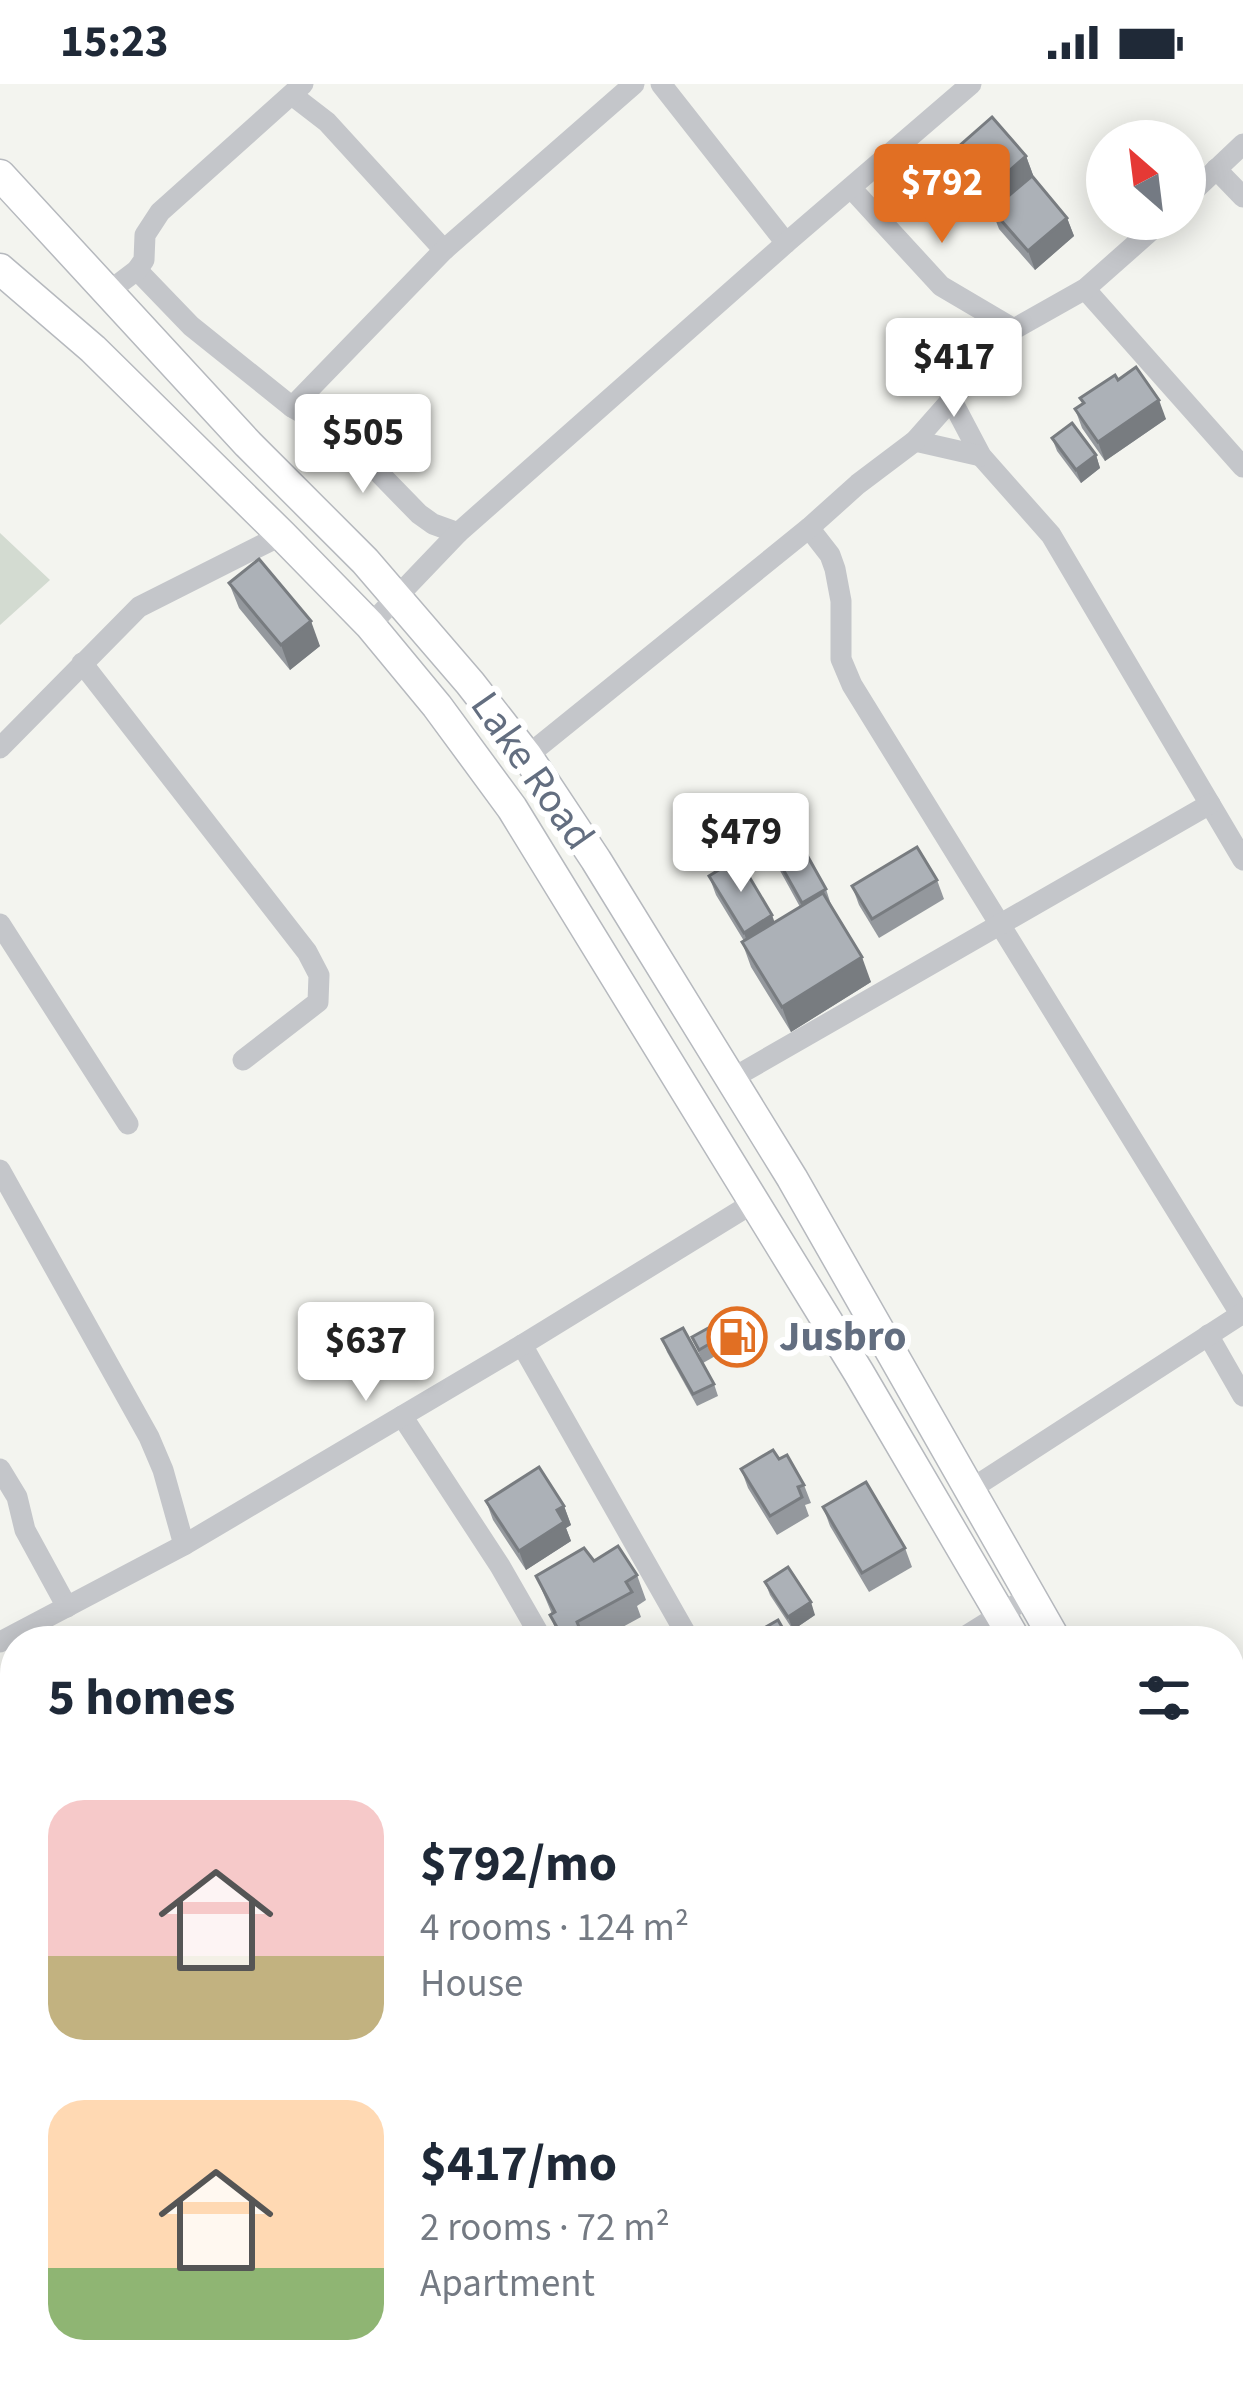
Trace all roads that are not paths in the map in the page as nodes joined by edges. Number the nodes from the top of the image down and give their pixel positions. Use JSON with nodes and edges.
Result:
{"nodes":[{"id":1,"x":634,"y":84,"type":"edge"},
{"id":2,"x":661,"y":84,"type":"edge"},
{"id":3,"x":971,"y":84,"type":"edge"},
{"id":4,"x":297,"y":90,"type":"edge"},
{"id":5,"x":1243,"y":144,"type":"edge"},
{"id":6,"x":1216,"y":169,"type":"junction"},
{"id":7,"x":0,"y":175,"type":"edge"},
{"id":8,"x":1206,"y":179,"type":"edge"},
{"id":9,"x":851,"y":188,"type":"junction"},
{"id":10,"x":1243,"y":197,"type":"edge"},
{"id":11,"x":1140,"y":240,"type":"edge"},
{"id":12,"x":786,"y":243,"type":"junction"},
{"id":13,"x":444,"y":250,"type":"junction"},
{"id":14,"x":0,"y":269,"type":"edge"},
{"id":15,"x":137,"y":270,"type":"junction"},
{"id":16,"x":1085,"y":289,"type":"junction"},
{"id":17,"x":108,"y":292,"type":"junction"},
{"id":18,"x":1014,"y":329,"type":"junction"},
{"id":19,"x":952,"y":401,"type":"junction"},
{"id":20,"x":292,"y":406,"type":"junction"},
{"id":21,"x":915,"y":441,"type":"junction"},
{"id":22,"x":981,"y":455,"type":"junction"},
{"id":23,"x":1243,"y":467,"type":"edge"},
{"id":24,"x":809,"y":528,"type":"junction"},
{"id":25,"x":458,"y":533,"type":"junction"},
{"id":26,"x":282,"y":535,"type":"junction"},
{"id":27,"x":398,"y":598,"type":"junction"},
{"id":28,"x":370,"y":625,"type":"junction"},
{"id":29,"x":82,"y":663,"type":"junction"},
{"id":30,"x":0,"y":748,"type":"edge"},
{"id":31,"x":527,"y":756,"type":"junction"},
{"id":32,"x":1210,"y":804,"type":"junction"},
{"id":33,"x":1235,"y":826,"type":"edge"},
{"id":34,"x":1243,"y":860,"type":"edge"},
{"id":35,"x":0,"y":924,"type":"edge"},
{"id":36,"x":1001,"y":926,"type":"junction"},
{"id":37,"x":243,"y":1060,"type":"dead end"},
{"id":38,"x":731,"y":1079,"type":"junction"},
{"id":39,"x":128,"y":1124,"type":"dead end"},
{"id":40,"x":0,"y":1170,"type":"edge"},
{"id":41,"x":754,"y":1203,"type":"junction"},
{"id":42,"x":1242,"y":1314,"type":"edge"},
{"id":43,"x":1208,"y":1335,"type":"junction"},
{"id":44,"x":522,"y":1346,"type":"junction"},
{"id":45,"x":1243,"y":1396,"type":"edge"},
{"id":46,"x":402,"y":1415,"type":"junction"},
{"id":47,"x":0,"y":1468,"type":"edge"},
{"id":48,"x":968,"y":1491,"type":"junction"},
{"id":49,"x":184,"y":1545,"type":"junction"},
{"id":50,"x":1030,"y":1596,"type":"junction"},
{"id":51,"x":67,"y":1607,"type":"junction"},
{"id":52,"x":31,"y":1626,"type":"edge"},
{"id":53,"x":534,"y":1626,"type":"edge"},
{"id":54,"x":682,"y":1626,"type":"edge"},
{"id":55,"x":1007,"y":1626,"type":"edge"},
{"id":56,"x":1009,"y":1626,"type":"edge"},
{"id":57,"x":1047,"y":1626,"type":"edge"}],
"edges":[{"from":1,"to":13,"type":"street"},
{"from":2,"to":12,"type":"street"},
{"from":3,"to":9,"type":"street"},
{"from":4,"to":13,"type":"street"},
{"from":4,"to":15,"type":"street"},
{"from":5,"to":6,"type":"street"},
{"from":6,"to":8,"type":"street"},
{"from":6,"to":10,"type":"street"},
{"from":7,"to":17,"type":"main road","name":"Lake Road"},
{"from":9,"to":12,"type":"street"},
{"from":9,"to":18,"type":"street"},
{"from":11,"to":16,"type":"street"},
{"from":12,"to":25,"type":"street"},
{"from":13,"to":20,"type":"street"},
{"from":14,"to":26,"type":"main road","name":"Lake Road"},
{"from":15,"to":17,"type":"street"},
{"from":15,"to":20,"type":"street"},
{"from":16,"to":18,"type":"street"},
{"from":16,"to":23,"type":"street"},
{"from":17,"to":27,"type":"main road","name":"Lake Road"},
{"from":18,"to":19,"type":"street"},
{"from":19,"to":21,"type":"street"},
{"from":19,"to":22,"type":"street"},
{"from":20,"to":25,"type":"street"},
{"from":21,"to":22,"type":"street"},
{"from":21,"to":24,"type":"street"},
{"from":22,"to":32,"type":"street"},
{"from":24,"to":31,"type":"street"},
{"from":24,"to":36,"type":"street"},
{"from":25,"to":27,"type":"street"},
{"from":26,"to":28,"type":"main road","name":"Lake Road"},
{"from":26,"to":29,"type":"street"},
{"from":27,"to":28,"type":"street"},
{"from":27,"to":31,"type":"main road","name":"Lake Road"},
{"from":28,"to":41,"type":"main road","name":"Lake Road"},
{"from":29,"to":30,"type":"street"},
{"from":29,"to":37,"type":"street"},
{"from":31,"to":38,"type":"main road","name":"Lake Road"},
{"from":32,"to":33,"type":"street"},
{"from":32,"to":36,"type":"street"},
{"from":33,"to":34,"type":"street"},
{"from":35,"to":39,"type":"street"},
{"from":36,"to":38,"type":"street"},
{"from":36,"to":42,"type":"street"},
{"from":38,"to":48,"type":"main road","name":"Lake Road"},
{"from":40,"to":49,"type":"street"},
{"from":41,"to":44,"type":"street"},
{"from":41,"to":55,"type":"main road","name":"Lake Road"},
{"from":42,"to":43,"type":"street"},
{"from":43,"to":45,"type":"street"},
{"from":43,"to":48,"type":"street"},
{"from":44,"to":46,"type":"street"},
{"from":44,"to":54,"type":"street"},
{"from":46,"to":49,"type":"street"},
{"from":46,"to":53,"type":"street"},
{"from":47,"to":51,"type":"street"},
{"from":48,"to":50,"type":"main road","name":"Lake Road"},
{"from":49,"to":51,"type":"street"},
{"from":50,"to":56,"type":"street"},
{"from":50,"to":57,"type":"main road","name":"Lake Road"},
{"from":51,"to":52,"type":"street"}]}
